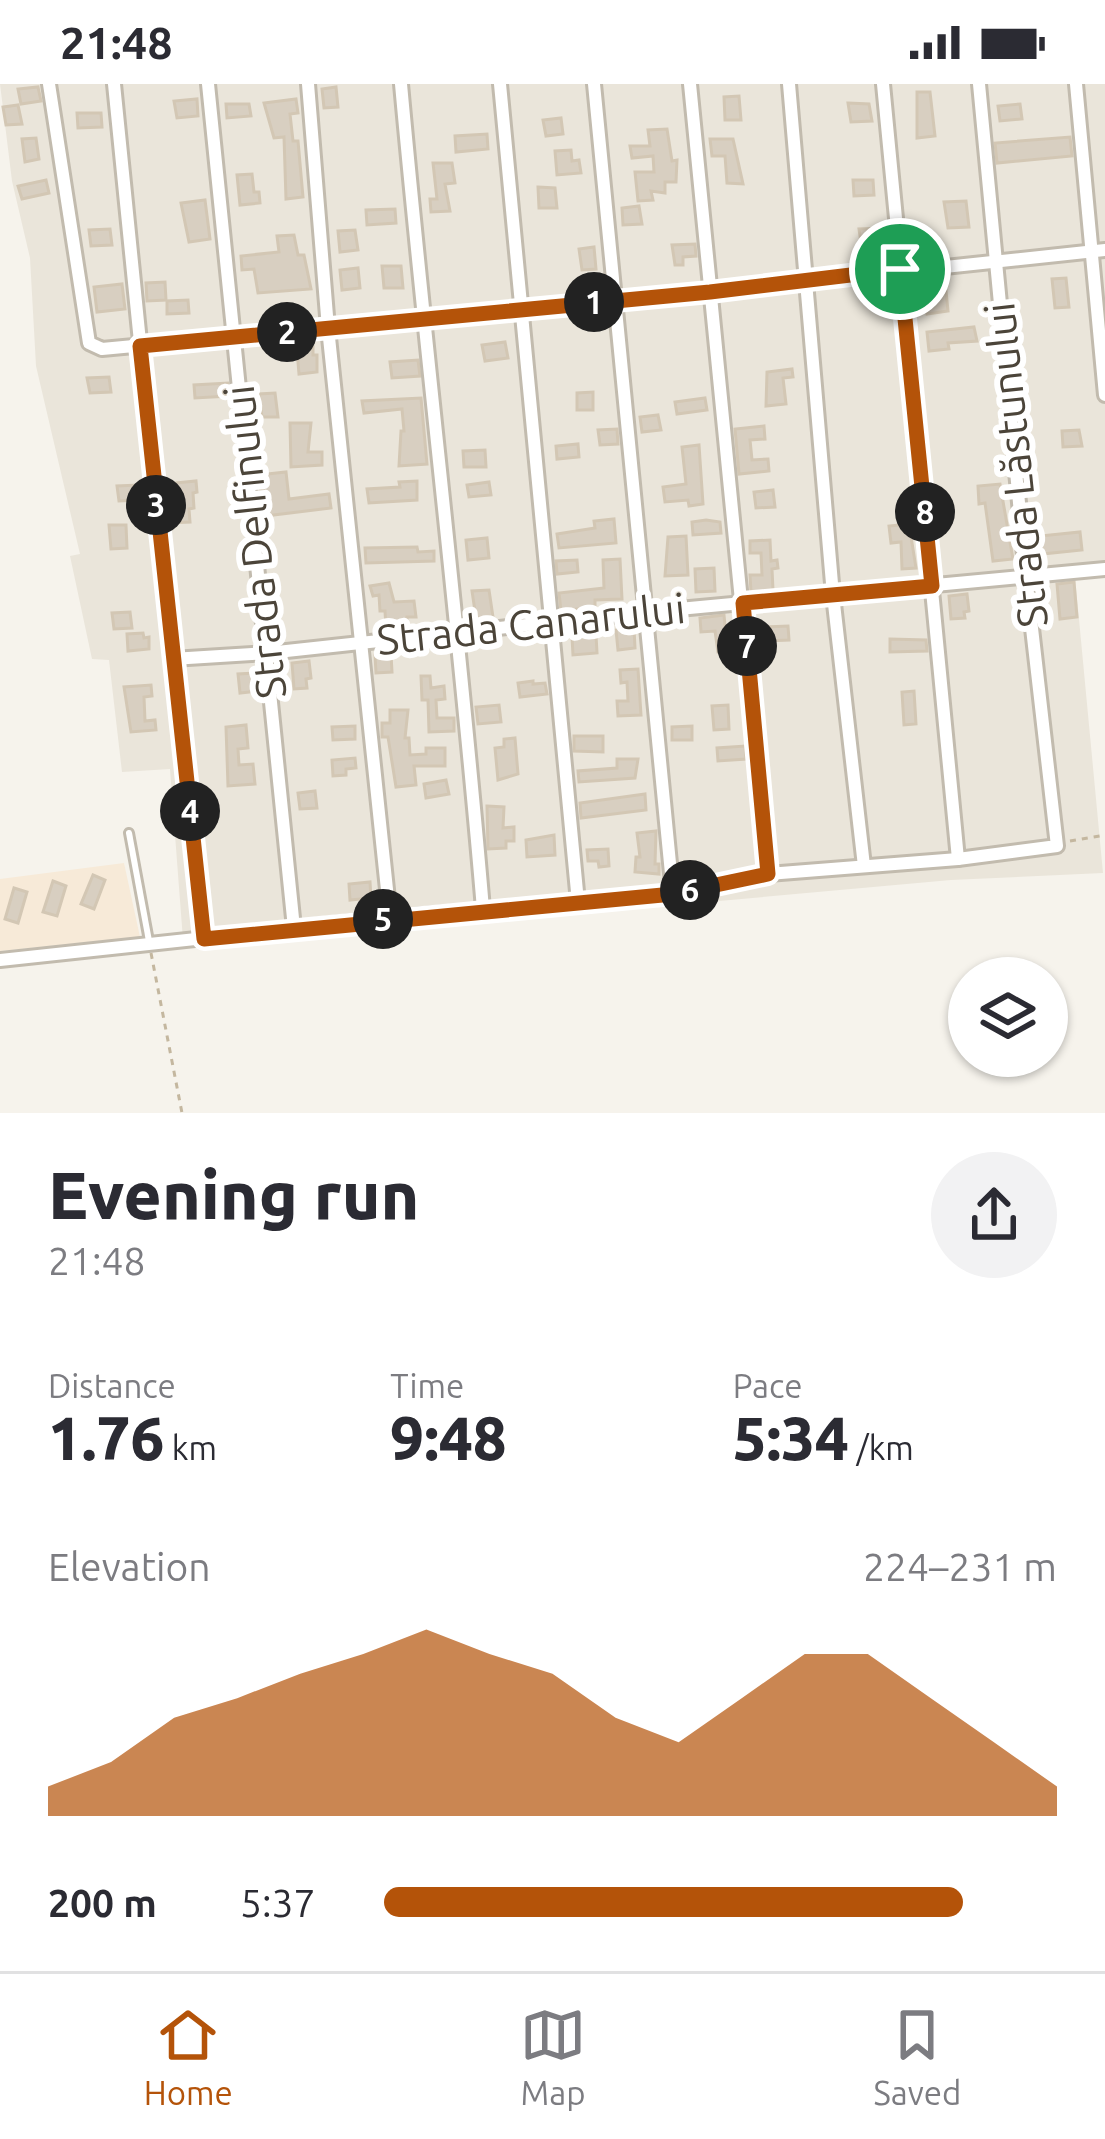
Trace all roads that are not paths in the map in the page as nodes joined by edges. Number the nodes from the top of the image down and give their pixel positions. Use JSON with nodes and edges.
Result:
{"nodes":[{"id":1,"x":49,"y":84,"type":"edge"},
{"id":2,"x":114,"y":84,"type":"edge"},
{"id":3,"x":208,"y":84,"type":"edge"},
{"id":4,"x":308,"y":84,"type":"edge"},
{"id":5,"x":401,"y":84,"type":"edge"},
{"id":6,"x":500,"y":84,"type":"edge"},
{"id":7,"x":594,"y":84,"type":"edge"},
{"id":8,"x":690,"y":84,"type":"edge"},
{"id":9,"x":789,"y":84,"type":"edge"},
{"id":10,"x":883,"y":84,"type":"edge"},
{"id":11,"x":979,"y":84,"type":"edge"},
{"id":12,"x":1076,"y":84,"type":"edge"},
{"id":13,"x":1098,"y":250,"type":"edge"},
{"id":14,"x":997,"y":260,"type":"junction"},
{"id":15,"x":900,"y":269,"type":"junction"},
{"id":16,"x":804,"y":280,"type":"junction"},
{"id":17,"x":710,"y":292,"type":"junction"},
{"id":18,"x":613,"y":300,"type":"junction"},
{"id":19,"x":520,"y":309,"type":"junction"},
{"id":20,"x":422,"y":318,"type":"junction"},
{"id":21,"x":328,"y":328,"type":"junction"},
{"id":22,"x":232,"y":337,"type":"junction"},
{"id":23,"x":140,"y":346,"type":"junction"},
{"id":24,"x":1105,"y":394,"type":"edge"},
{"id":25,"x":1105,"y":569,"type":"edge"},
{"id":26,"x":1026,"y":576,"type":"junction"},
{"id":27,"x":932,"y":586,"type":"junction"},
{"id":28,"x":832,"y":595,"type":"junction"},
{"id":29,"x":743,"y":603,"type":"junction"},
{"id":30,"x":647,"y":612,"type":"junction"},
{"id":31,"x":551,"y":622,"type":"junction"},
{"id":32,"x":460,"y":632,"type":"junction"},
{"id":33,"x":360,"y":642,"type":"junction"},
{"id":34,"x":268,"y":653,"type":"junction"},
{"id":35,"x":172,"y":659,"type":"junction"},
{"id":36,"x":129,"y":832,"type":"dead end"},
{"id":37,"x":958,"y":859,"type":"junction"},
{"id":38,"x":864,"y":866,"type":"junction"},
{"id":39,"x":768,"y":874,"type":"junction"},
{"id":40,"x":673,"y":894,"type":"junction"},
{"id":41,"x":578,"y":902,"type":"junction"},
{"id":42,"x":484,"y":909,"type":"junction"},
{"id":43,"x":390,"y":918,"type":"junction"},
{"id":44,"x":294,"y":928,"type":"junction"},
{"id":45,"x":204,"y":939,"type":"junction"},
{"id":46,"x":150,"y":945,"type":"junction"},
{"id":47,"x":0,"y":960,"type":"edge"}],
"edges":[{"from":1,"to":23,"type":"street"},
{"from":2,"to":23,"type":"street"},
{"from":3,"to":22,"type":"street","name":"Strada Delfinului"},
{"from":4,"to":21,"type":"street"},
{"from":5,"to":20,"type":"street"},
{"from":6,"to":19,"type":"street"},
{"from":7,"to":18,"type":"street"},
{"from":8,"to":17,"type":"street"},
{"from":9,"to":16,"type":"street"},
{"from":10,"to":15,"type":"street"},
{"from":11,"to":14,"type":"street","name":"Strada Lăstunului"},
{"from":12,"to":13,"type":"street"},
{"from":13,"to":14,"type":"street"},
{"from":13,"to":24,"type":"street"},
{"from":14,"to":15,"type":"street"},
{"from":14,"to":26,"type":"street","name":"Strada Lăstunului"},
{"from":15,"to":16,"type":"street"},
{"from":15,"to":27,"type":"street"},
{"from":16,"to":17,"type":"street"},
{"from":16,"to":28,"type":"street"},
{"from":17,"to":18,"type":"street"},
{"from":17,"to":29,"type":"street"},
{"from":18,"to":19,"type":"street"},
{"from":18,"to":30,"type":"street"},
{"from":19,"to":20,"type":"street"},
{"from":19,"to":31,"type":"street"},
{"from":20,"to":21,"type":"street"},
{"from":20,"to":32,"type":"street"},
{"from":21,"to":22,"type":"street"},
{"from":21,"to":33,"type":"street"},
{"from":22,"to":23,"type":"street"},
{"from":22,"to":34,"type":"street","name":"Strada Delfinului"},
{"from":23,"to":35,"type":"street"},
{"from":25,"to":26,"type":"street","name":"Strada Canarului"},
{"from":26,"to":27,"type":"street","name":"Strada Canarului"},
{"from":26,"to":37,"type":"street","name":"Strada Lăstunului"},
{"from":27,"to":28,"type":"street","name":"Strada Canarului"},
{"from":27,"to":37,"type":"street"},
{"from":28,"to":29,"type":"street","name":"Strada Canarului"},
{"from":28,"to":38,"type":"street"},
{"from":29,"to":30,"type":"street","name":"Strada Canarului"},
{"from":29,"to":39,"type":"street"},
{"from":30,"to":31,"type":"street","name":"Strada Canarului"},
{"from":30,"to":40,"type":"street"},
{"from":31,"to":32,"type":"street","name":"Strada Canarului"},
{"from":31,"to":41,"type":"street"},
{"from":32,"to":33,"type":"street","name":"Strada Canarului"},
{"from":32,"to":42,"type":"street"},
{"from":33,"to":34,"type":"street","name":"Strada Canarului"},
{"from":33,"to":43,"type":"street"},
{"from":34,"to":35,"type":"street","name":"Strada Canarului"},
{"from":34,"to":44,"type":"street","name":"Strada Delfinului"},
{"from":35,"to":45,"type":"street"},
{"from":36,"to":46,"type":"lane"},
{"from":37,"to":38,"type":"street"},
{"from":38,"to":39,"type":"street"},
{"from":39,"to":40,"type":"street"},
{"from":40,"to":41,"type":"street"},
{"from":41,"to":42,"type":"street"},
{"from":42,"to":43,"type":"street"},
{"from":43,"to":44,"type":"street"},
{"from":44,"to":45,"type":"street"},
{"from":45,"to":46,"type":"street"},
{"from":46,"to":47,"type":"street"}]}
